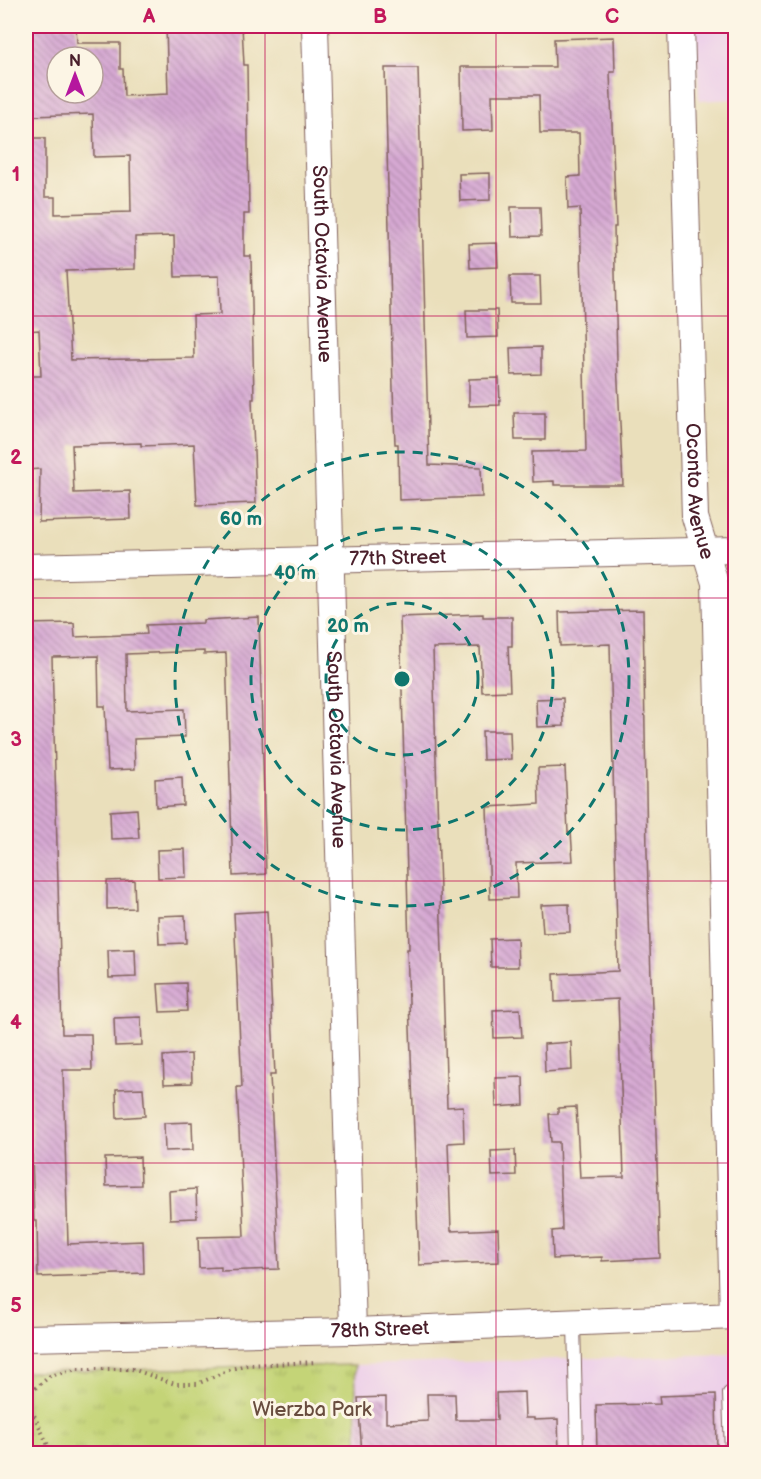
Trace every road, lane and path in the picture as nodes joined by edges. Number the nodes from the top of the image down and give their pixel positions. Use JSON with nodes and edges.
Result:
{"nodes":[{"id":1,"x":315,"y":26,"type":"edge"},
{"id":2,"x":681,"y":26,"type":"edge"},
{"id":3,"x":735,"y":550,"type":"edge"},
{"id":4,"x":706,"y":551,"type":"junction"},
{"id":5,"x":331,"y":560,"type":"junction"},
{"id":6,"x":26,"y":567,"type":"edge"},
{"id":7,"x":734,"y":1316,"type":"edge"},
{"id":8,"x":574,"y":1322,"type":"junction"},
{"id":9,"x":353,"y":1331,"type":"junction"},
{"id":10,"x":26,"y":1338,"type":"edge"},
{"id":11,"x":317,"y":1362,"type":"dead end"},
{"id":12,"x":735,"y":1393,"type":"edge"},
{"id":13,"x":26,"y":1396,"type":"edge"},
{"id":14,"x":26,"y":1407,"type":"edge"},
{"id":15,"x":52,"y":1454,"type":"edge"},
{"id":16,"x":577,"y":1454,"type":"edge"},
{"id":17,"x":731,"y":1454,"type":"edge"}],
"edges":[{"from":1,"to":5,"type":"street","name":"South Octavia Avenue"},
{"from":2,"to":4,"type":"street","name":"Oconto Avenue"},
{"from":3,"to":4,"type":"street","name":"77th Street"},
{"from":4,"to":5,"type":"street","name":"77th Street"},
{"from":4,"to":7,"type":"street","name":"Oconto Avenue"},
{"from":5,"to":6,"type":"street","name":"77th Street"},
{"from":5,"to":9,"type":"street","name":"South Octavia Avenue"},
{"from":7,"to":8,"type":"street","name":"78th Street"},
{"from":8,"to":9,"type":"street","name":"78th Street"},
{"from":8,"to":16,"type":"lane"},
{"from":9,"to":10,"type":"street","name":"78th Street"},
{"from":11,"to":13,"type":"path"},
{"from":12,"to":17,"type":"lane"},
{"from":14,"to":15,"type":"path"}]}
